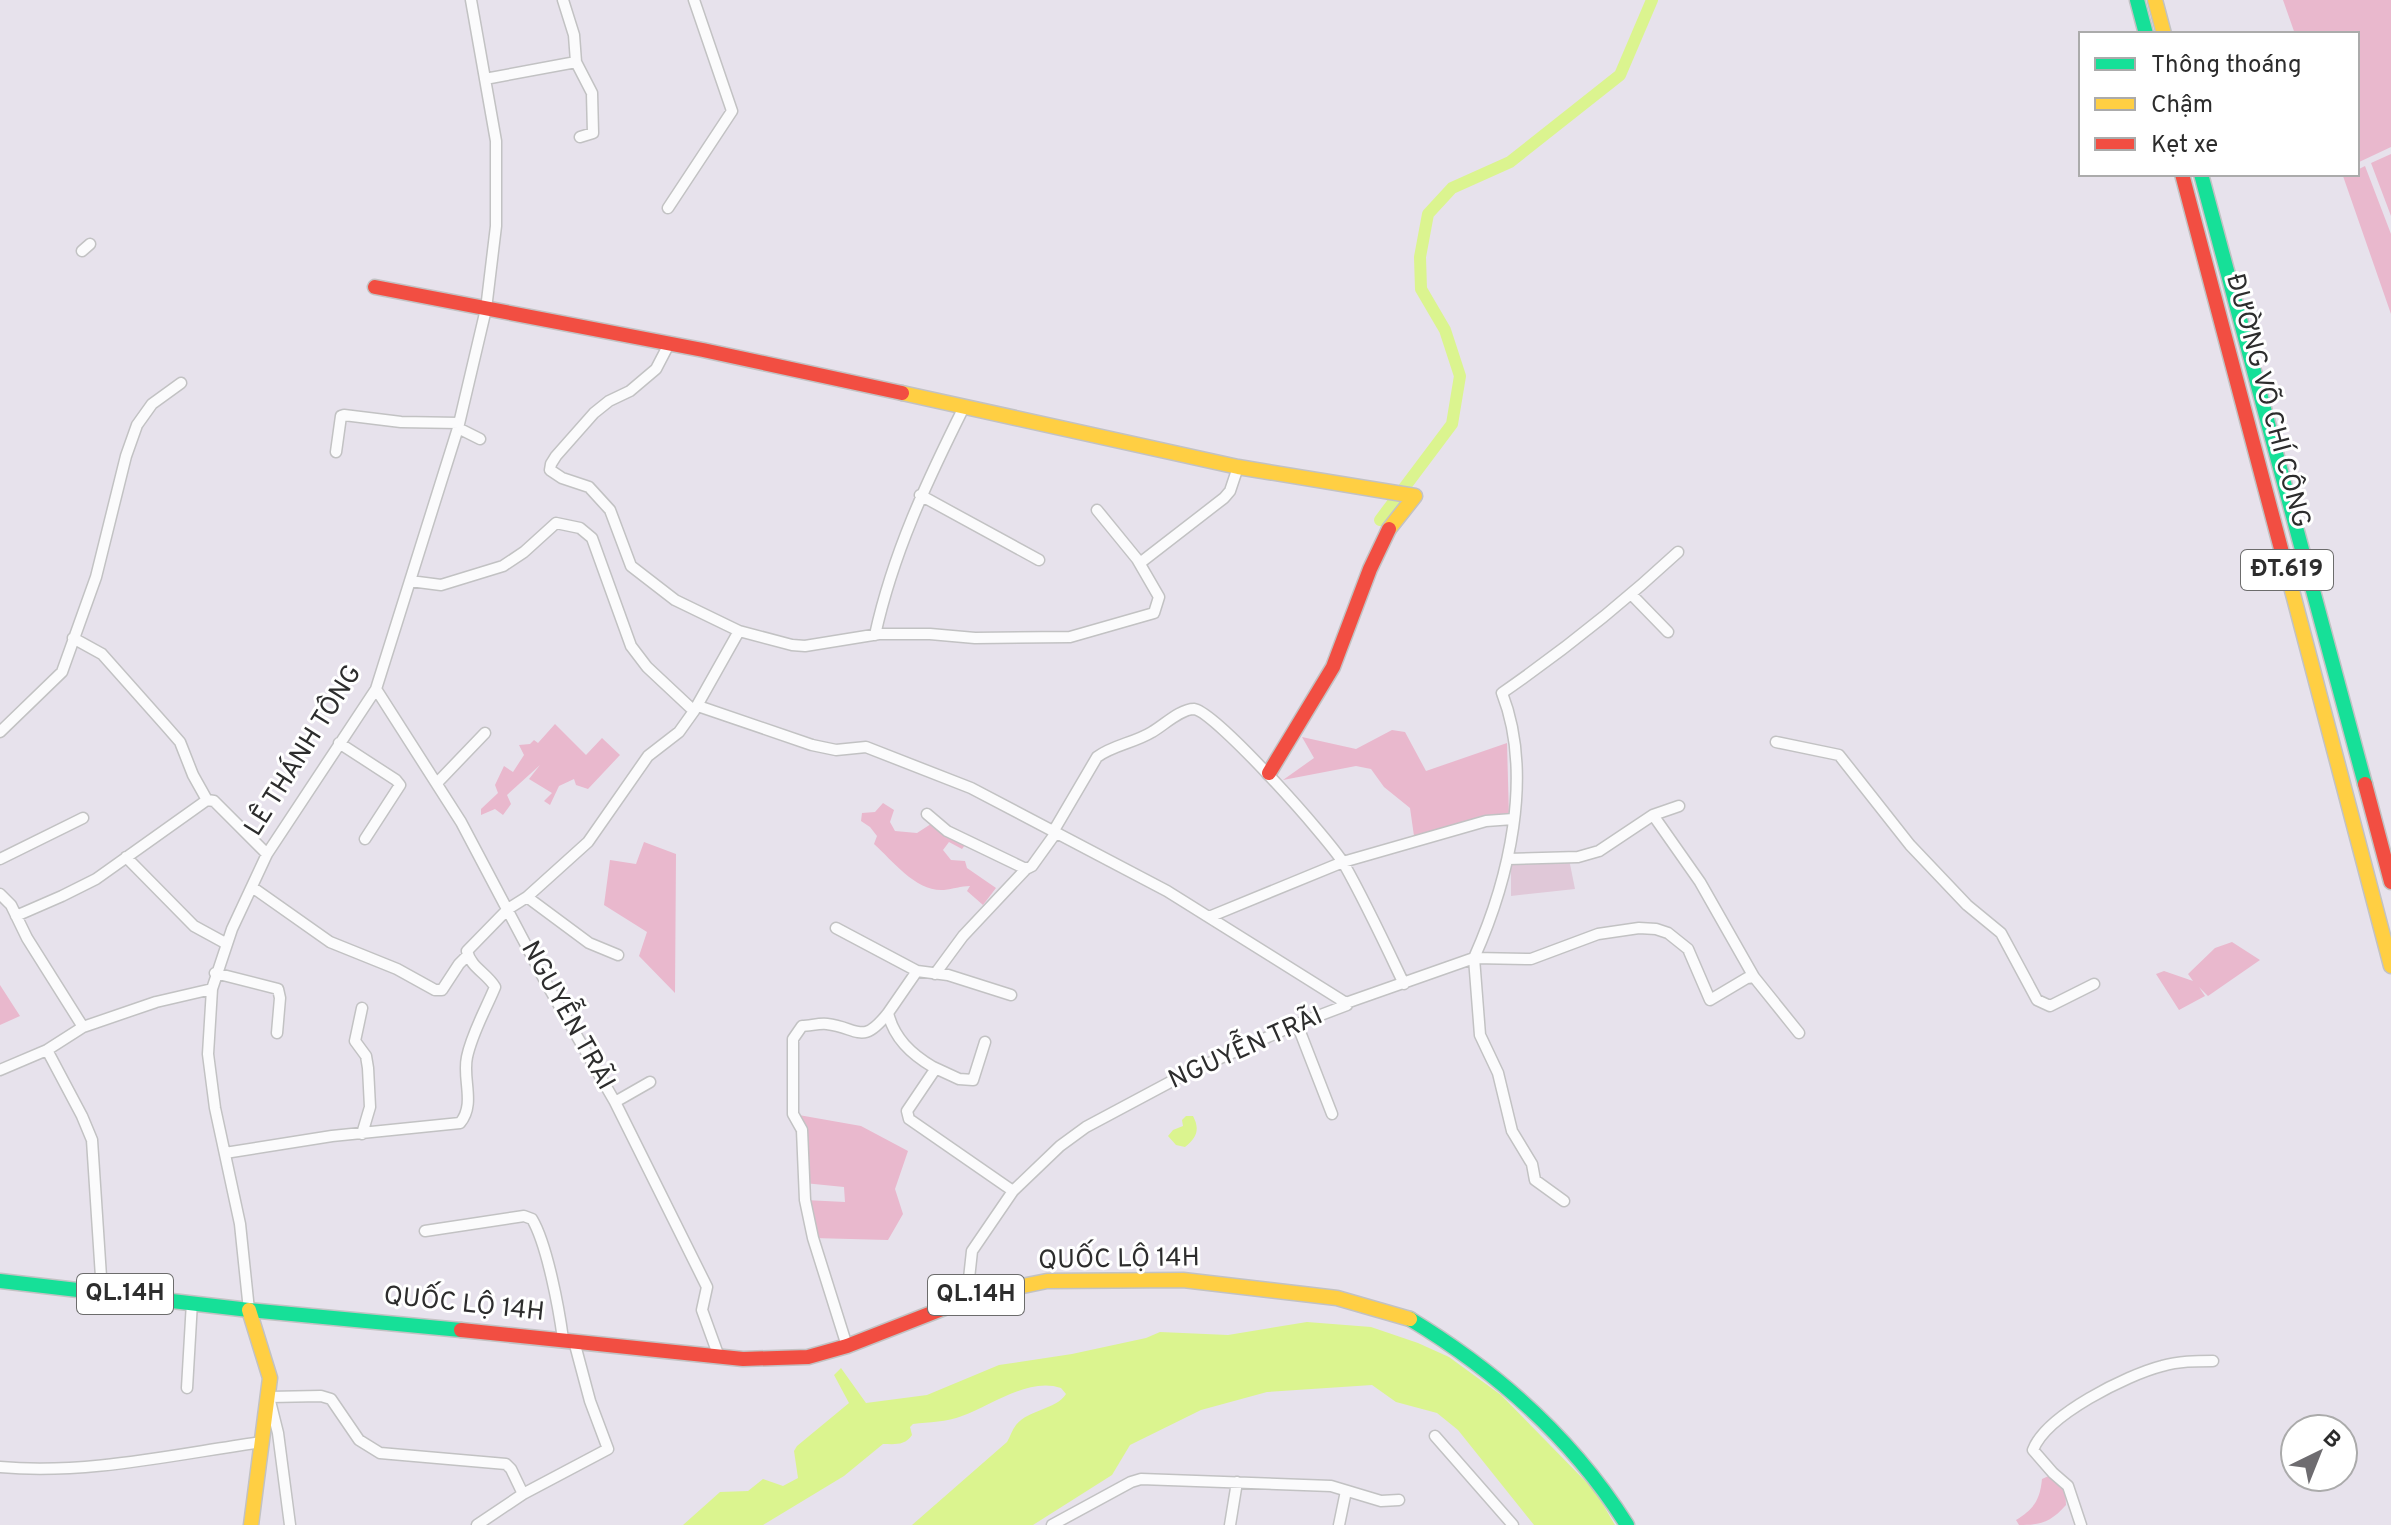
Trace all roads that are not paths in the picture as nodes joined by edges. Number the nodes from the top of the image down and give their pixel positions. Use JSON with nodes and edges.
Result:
{"nodes":[{"id":1,"x":473,"y":0,"type":"edge"},
{"id":2,"x":563,"y":0,"type":"edge"},
{"id":3,"x":694,"y":0,"type":"edge"},
{"id":4,"x":2137,"y":0,"type":"edge"},
{"id":5,"x":2155,"y":0,"type":"edge"},
{"id":6,"x":2145,"y":32,"type":"edge"},
{"id":7,"x":2163,"y":32,"type":"edge"},
{"id":8,"x":576,"y":62,"type":"junction"},
{"id":9,"x":485,"y":79,"type":"junction"},
{"id":10,"x":580,"y":137,"type":"dead end"},
{"id":11,"x":2183,"y":176,"type":"edge"},
{"id":12,"x":2202,"y":176,"type":"edge"},
{"id":13,"x":668,"y":208,"type":"dead end"},
{"id":14,"x":375,"y":287,"type":"dead end"},
{"id":15,"x":486,"y":309,"type":"junction"},
{"id":16,"x":669,"y":344,"type":"junction"},
{"id":17,"x":181,"y":383,"type":"dead end"},
{"id":18,"x":964,"y":407,"type":"junction"},
{"id":19,"x":458,"y":426,"type":"junction"},
{"id":20,"x":480,"y":439,"type":"dead end"},
{"id":21,"x":336,"y":452,"type":"dead end"},
{"id":22,"x":1238,"y":467,"type":"junction"},
{"id":23,"x":920,"y":495,"type":"junction"},
{"id":24,"x":1097,"y":510,"type":"dead end"},
{"id":25,"x":1678,"y":552,"type":"dead end"},
{"id":26,"x":1039,"y":560,"type":"dead end"},
{"id":27,"x":1140,"y":563,"type":"junction"},
{"id":28,"x":410,"y":581,"type":"junction"},
{"id":29,"x":1632,"y":595,"type":"junction"},
{"id":30,"x":739,"y":631,"type":"junction"},
{"id":31,"x":1668,"y":632,"type":"dead end"},
{"id":32,"x":875,"y":635,"type":"junction"},
{"id":33,"x":73,"y":638,"type":"junction"},
{"id":34,"x":376,"y":689,"type":"junction"},
{"id":35,"x":696,"y":709,"type":"junction"},
{"id":36,"x":0,"y":732,"type":"edge"},
{"id":37,"x":485,"y":733,"type":"dead end"},
{"id":38,"x":1776,"y":742,"type":"dead end"},
{"id":39,"x":339,"y":743,"type":"junction"},
{"id":40,"x":1269,"y":773,"type":"junction"},
{"id":41,"x":437,"y":783,"type":"junction"},
{"id":42,"x":207,"y":800,"type":"junction"},
{"id":43,"x":1679,"y":806,"type":"dead end"},
{"id":44,"x":927,"y":814,"type":"dead end"},
{"id":45,"x":1653,"y":815,"type":"junction"},
{"id":46,"x":83,"y":818,"type":"dead end"},
{"id":47,"x":1513,"y":819,"type":"junction"},
{"id":48,"x":1054,"y":833,"type":"junction"},
{"id":49,"x":365,"y":839,"type":"dead end"},
{"id":50,"x":267,"y":854,"type":"junction"},
{"id":51,"x":126,"y":857,"type":"junction"},
{"id":52,"x":0,"y":859,"type":"edge"},
{"id":53,"x":1508,"y":859,"type":"junction"},
{"id":54,"x":1343,"y":862,"type":"junction"},
{"id":55,"x":1026,"y":869,"type":"junction"},
{"id":56,"x":2391,"y":882,"type":"edge"},
{"id":57,"x":252,"y":887,"type":"junction"},
{"id":58,"x":0,"y":894,"type":"edge"},
{"id":59,"x":527,"y":897,"type":"junction"},
{"id":60,"x":508,"y":909,"type":"junction"},
{"id":61,"x":16,"y":916,"type":"junction"},
{"id":62,"x":1209,"y":917,"type":"junction"},
{"id":63,"x":836,"y":928,"type":"dead end"},
{"id":64,"x":227,"y":944,"type":"junction"},
{"id":65,"x":468,"y":955,"type":"junction"},
{"id":66,"x":618,"y":955,"type":"dead end"},
{"id":67,"x":1474,"y":958,"type":"junction"},
{"id":68,"x":2391,"y":962,"type":"edge"},
{"id":69,"x":917,"y":971,"type":"junction"},
{"id":70,"x":215,"y":973,"type":"junction"},
{"id":71,"x":935,"y":974,"type":"junction"},
{"id":72,"x":1754,"y":977,"type":"junction"},
{"id":73,"x":1404,"y":984,"type":"junction"},
{"id":74,"x":2094,"y":984,"type":"dead end"},
{"id":75,"x":212,"y":989,"type":"junction"},
{"id":76,"x":1011,"y":995,"type":"dead end"},
{"id":77,"x":1346,"y":1003,"type":"junction"},
{"id":78,"x":362,"y":1008,"type":"dead end"},
{"id":79,"x":888,"y":1013,"type":"junction"},
{"id":80,"x":1297,"y":1024,"type":"junction"},
{"id":81,"x":83,"y":1027,"type":"junction"},
{"id":82,"x":277,"y":1033,"type":"dead end"},
{"id":83,"x":1799,"y":1033,"type":"dead end"},
{"id":84,"x":985,"y":1042,"type":"dead end"},
{"id":85,"x":47,"y":1050,"type":"junction"},
{"id":86,"x":933,"y":1067,"type":"junction"},
{"id":87,"x":0,"y":1070,"type":"edge"},
{"id":88,"x":650,"y":1082,"type":"dead end"},
{"id":89,"x":615,"y":1102,"type":"junction"},
{"id":90,"x":1332,"y":1114,"type":"dead end"},
{"id":91,"x":362,"y":1134,"type":"junction"},
{"id":92,"x":225,"y":1153,"type":"junction"},
{"id":93,"x":1013,"y":1191,"type":"junction"},
{"id":94,"x":1564,"y":1201,"type":"dead end"},
{"id":95,"x":425,"y":1231,"type":"dead end"},
{"id":96,"x":0,"y":1281,"type":"edge"},
{"id":97,"x":102,"y":1292,"type":"junction"},
{"id":98,"x":967,"y":1297,"type":"junction"},
{"id":99,"x":192,"y":1302,"type":"junction"},
{"id":100,"x":249,"y":1310,"type":"junction"},
{"id":101,"x":569,"y":1340,"type":"junction"},
{"id":102,"x":847,"y":1346,"type":"junction"},
{"id":103,"x":719,"y":1357,"type":"junction"},
{"id":104,"x":2213,"y":1361,"type":"dead end"},
{"id":105,"x":187,"y":1388,"type":"dead end"},
{"id":106,"x":269,"y":1397,"type":"junction"},
{"id":107,"x":1435,"y":1436,"type":"dead end"},
{"id":108,"x":262,"y":1442,"type":"junction"},
{"id":109,"x":0,"y":1467,"type":"edge"},
{"id":110,"x":1237,"y":1482,"type":"junction"},
{"id":111,"x":1346,"y":1491,"type":"junction"},
{"id":112,"x":523,"y":1494,"type":"junction"},
{"id":113,"x":1399,"y":1500,"type":"dead end"},
{"id":114,"x":251,"y":1525,"type":"edge"},
{"id":115,"x":290,"y":1525,"type":"edge"},
{"id":116,"x":477,"y":1525,"type":"edge"},
{"id":117,"x":1052,"y":1525,"type":"edge"},
{"id":118,"x":1230,"y":1525,"type":"edge"},
{"id":119,"x":1339,"y":1525,"type":"edge"},
{"id":120,"x":1513,"y":1525,"type":"edge"},
{"id":121,"x":1627,"y":1525,"type":"edge"},
{"id":122,"x":2081,"y":1525,"type":"edge"}],
"edges":[{"from":1,"to":9,"type":"street","name":"LÊ THÁNH TÔNG"},
{"from":2,"to":8,"type":"street"},
{"from":3,"to":13,"type":"street"},
{"from":4,"to":6,"type":"main road"},
{"from":5,"to":7,"type":"main road"},
{"from":8,"to":9,"type":"street"},
{"from":8,"to":10,"type":"street"},
{"from":9,"to":15,"type":"street","name":"LÊ THÁNH TÔNG"},
{"from":11,"to":68,"type":"main road","name":"ĐƯỜNG VÕ CHÍ CÔNG","number":"ĐT.619"},
{"from":12,"to":56,"type":"main road","name":"ĐƯỜNG VÕ CHÍ CÔNG","number":"ĐT.619"},
{"from":14,"to":15,"type":"main road"},
{"from":15,"to":16,"type":"main road"},
{"from":15,"to":19,"type":"street","name":"LÊ THÁNH TÔNG"},
{"from":16,"to":18,"type":"main road"},
{"from":16,"to":30,"type":"street"},
{"from":17,"to":33,"type":"street"},
{"from":18,"to":22,"type":"main road"},
{"from":18,"to":23,"type":"street"},
{"from":19,"to":20,"type":"street"},
{"from":19,"to":21,"type":"street"},
{"from":19,"to":28,"type":"street","name":"LÊ THÁNH TÔNG"},
{"from":22,"to":27,"type":"street"},
{"from":22,"to":40,"type":"main road"},
{"from":23,"to":26,"type":"street"},
{"from":23,"to":32,"type":"street"},
{"from":24,"to":27,"type":"street"},
{"from":25,"to":29,"type":"street"},
{"from":27,"to":32,"type":"street"},
{"from":28,"to":34,"type":"street","name":"LÊ THÁNH TÔNG"},
{"from":28,"to":35,"type":"street"},
{"from":29,"to":31,"type":"street"},
{"from":29,"to":47,"type":"street"},
{"from":30,"to":32,"type":"street"},
{"from":30,"to":35,"type":"street"},
{"from":33,"to":36,"type":"street"},
{"from":33,"to":42,"type":"street"},
{"from":34,"to":39,"type":"street","name":"LÊ THÁNH TÔNG"},
{"from":34,"to":41,"type":"street","name":"NGUYỄN TRÃI"},
{"from":35,"to":48,"type":"street"},
{"from":35,"to":59,"type":"street"},
{"from":37,"to":41,"type":"street"},
{"from":38,"to":74,"type":"street"},
{"from":39,"to":49,"type":"street"},
{"from":39,"to":50,"type":"street","name":"LÊ THÁNH TÔNG"},
{"from":40,"to":48,"type":"street"},
{"from":40,"to":54,"type":"street"},
{"from":41,"to":60,"type":"street","name":"NGUYỄN TRÃI"},
{"from":42,"to":50,"type":"street"},
{"from":42,"to":51,"type":"street"},
{"from":43,"to":45,"type":"street"},
{"from":44,"to":55,"type":"street"},
{"from":45,"to":53,"type":"street"},
{"from":45,"to":72,"type":"street"},
{"from":46,"to":52,"type":"street"},
{"from":47,"to":53,"type":"street"},
{"from":47,"to":54,"type":"street"},
{"from":48,"to":55,"type":"street"},
{"from":48,"to":62,"type":"street"},
{"from":50,"to":57,"type":"street","name":"LÊ THÁNH TÔNG"},
{"from":51,"to":61,"type":"street"},
{"from":51,"to":64,"type":"street"},
{"from":53,"to":67,"type":"street"},
{"from":54,"to":62,"type":"street"},
{"from":54,"to":73,"type":"street"},
{"from":55,"to":71,"type":"street"},
{"from":57,"to":64,"type":"street","name":"LÊ THÁNH TÔNG"},
{"from":57,"to":65,"type":"street"},
{"from":58,"to":61,"type":"street"},
{"from":59,"to":60,"type":"street"},
{"from":59,"to":66,"type":"street"},
{"from":60,"to":65,"type":"street"},
{"from":60,"to":89,"type":"street","name":"NGUYỄN TRÃI"},
{"from":61,"to":81,"type":"street"},
{"from":62,"to":77,"type":"street"},
{"from":63,"to":69,"type":"street"},
{"from":64,"to":70,"type":"street","name":"LÊ THÁNH TÔNG"},
{"from":65,"to":91,"type":"street"},
{"from":67,"to":72,"type":"street"},
{"from":67,"to":73,"type":"street","name":"NGUYỄN TRÃI"},
{"from":67,"to":94,"type":"street"},
{"from":69,"to":71,"type":"street"},
{"from":69,"to":79,"type":"street"},
{"from":70,"to":75,"type":"street","name":"LÊ THÁNH TÔNG"},
{"from":70,"to":82,"type":"street"},
{"from":71,"to":76,"type":"street"},
{"from":72,"to":83,"type":"street"},
{"from":73,"to":77,"type":"street","name":"NGUYỄN TRÃI"},
{"from":75,"to":81,"type":"street"},
{"from":75,"to":92,"type":"street","name":"LÊ THÁNH TÔNG"},
{"from":77,"to":80,"type":"street","name":"NGUYỄN TRÃI"},
{"from":78,"to":91,"type":"street"},
{"from":79,"to":86,"type":"street"},
{"from":79,"to":102,"type":"street"},
{"from":80,"to":90,"type":"street"},
{"from":80,"to":93,"type":"street","name":"NGUYỄN TRÃI"},
{"from":81,"to":85,"type":"street"},
{"from":84,"to":86,"type":"street"},
{"from":85,"to":87,"type":"street"},
{"from":85,"to":97,"type":"street"},
{"from":86,"to":93,"type":"street"},
{"from":88,"to":89,"type":"street"},
{"from":89,"to":103,"type":"street","name":"NGUYỄN TRÃI"},
{"from":91,"to":92,"type":"street"},
{"from":92,"to":100,"type":"street","name":"LÊ THÁNH TÔNG"},
{"from":93,"to":98,"type":"street","name":"NGUYỄN TRÃI"},
{"from":95,"to":101,"type":"street"},
{"from":96,"to":97,"type":"main road","number":"QL.14H"},
{"from":97,"to":99,"type":"main road","number":"QL.14H"},
{"from":98,"to":102,"type":"main road","name":"QUỐC LỘ 14H","number":"QL.14H"},
{"from":98,"to":121,"type":"main road","name":"QUỐC LỘ 14H","number":"QL.14H"},
{"from":99,"to":100,"type":"main road","number":"QL.14H"},
{"from":99,"to":105,"type":"street"},
{"from":100,"to":101,"type":"main road","name":"QUỐC LỘ 14H","number":"QL.14H"},
{"from":100,"to":106,"type":"main road","name":"LÊ THÁNH TÔNG"},
{"from":101,"to":103,"type":"main road","name":"QUỐC LỘ 14H","number":"QL.14H"},
{"from":101,"to":112,"type":"street"},
{"from":102,"to":103,"type":"main road","name":"QUỐC LỘ 14H","number":"QL.14H"},
{"from":104,"to":122,"type":"street"},
{"from":106,"to":108,"type":"main road","name":"LÊ THÁNH TÔNG"},
{"from":106,"to":112,"type":"street"},
{"from":106,"to":115,"type":"street"},
{"from":107,"to":120,"type":"street"},
{"from":108,"to":109,"type":"street"},
{"from":108,"to":114,"type":"main road","name":"LÊ THÁNH TÔNG"},
{"from":110,"to":111,"type":"street"},
{"from":110,"to":117,"type":"street"},
{"from":110,"to":118,"type":"street"},
{"from":111,"to":113,"type":"street"},
{"from":111,"to":119,"type":"street"},
{"from":112,"to":116,"type":"street"}]}
